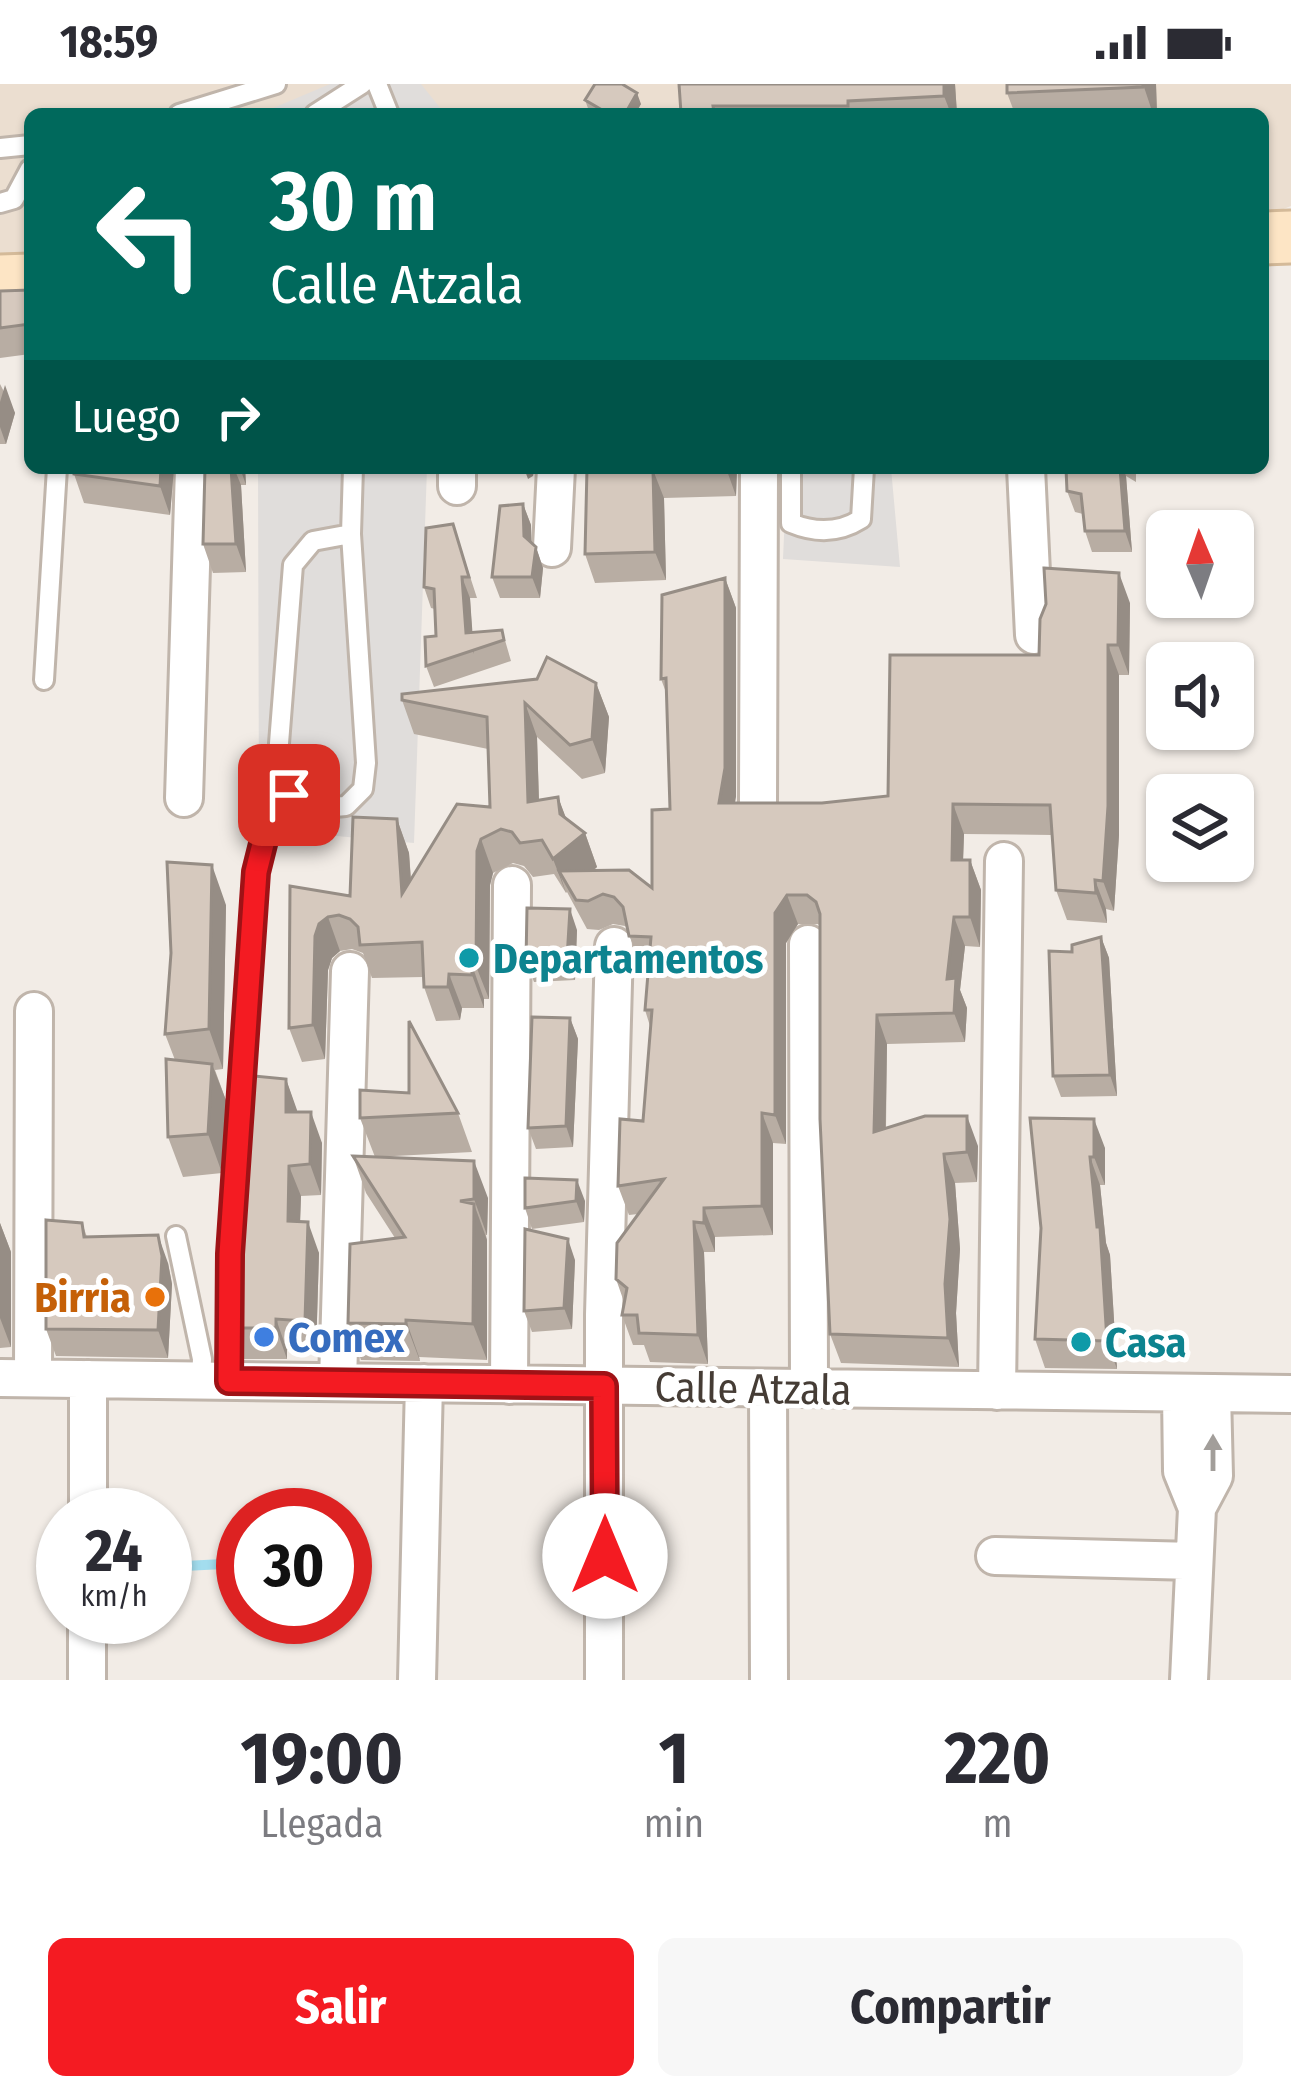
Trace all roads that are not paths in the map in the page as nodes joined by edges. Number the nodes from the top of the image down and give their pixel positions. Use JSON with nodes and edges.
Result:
{"nodes":[{"id":1,"x":276,"y":84,"type":"edge"},
{"id":2,"x":362,"y":84,"type":"edge"},
{"id":3,"x":198,"y":108,"type":"edge"},
{"id":4,"x":324,"y":108,"type":"edge"},
{"id":5,"x":24,"y":180,"type":"edge"},
{"id":6,"x":0,"y":203,"type":"edge"},
{"id":7,"x":57,"y":474,"type":"edge"},
{"id":8,"x":194,"y":474,"type":"edge"},
{"id":9,"x":353,"y":474,"type":"edge"},
{"id":10,"x":556,"y":474,"type":"edge"},
{"id":11,"x":759,"y":474,"type":"edge"},
{"id":12,"x":791,"y":474,"type":"edge"},
{"id":13,"x":864,"y":474,"type":"edge"},
{"id":14,"x":1026,"y":474,"type":"edge"},
{"id":15,"x":350,"y":534,"type":"junction"},
{"id":16,"x":553,"y":548,"type":"dead end"},
{"id":17,"x":1034,"y":634,"type":"edge"},
{"id":18,"x":44,"y":680,"type":"dead end"},
{"id":19,"x":289,"y":795,"type":"junction"},
{"id":20,"x":184,"y":798,"type":"dead end"},
{"id":21,"x":758,"y":802,"type":"edge"},
{"id":22,"x":1004,"y":861,"type":"dead end"},
{"id":23,"x":512,"y":885,"type":"dead end"},
{"id":24,"x":808,"y":944,"type":"dead end"},
{"id":25,"x":614,"y":946,"type":"dead end"},
{"id":26,"x":350,"y":971,"type":"dead end"},
{"id":27,"x":34,"y":1011,"type":"dead end"},
{"id":28,"x":176,"y":1236,"type":"dead end"},
{"id":29,"x":16,"y":1378,"type":"edge"},
{"id":30,"x":88,"y":1379,"type":"junction"},
{"id":31,"x":215,"y":1381,"type":"junction"},
{"id":32,"x":338,"y":1382,"type":"junction"},
{"id":33,"x":424,"y":1383,"type":"junction"},
{"id":34,"x":509,"y":1384,"type":"junction"},
{"id":35,"x":604,"y":1386,"type":"junction"},
{"id":36,"x":769,"y":1388,"type":"junction"},
{"id":37,"x":809,"y":1388,"type":"junction"},
{"id":38,"x":997,"y":1391,"type":"junction"},
{"id":39,"x":1196,"y":1393,"type":"junction"},
{"id":40,"x":1291,"y":1394,"type":"edge"},
{"id":41,"x":88,"y":1488,"type":"edge"},
{"id":42,"x":995,"y":1556,"type":"dead end"},
{"id":43,"x":1194,"y":1561,"type":"junction"},
{"id":44,"x":87,"y":1644,"type":"edge"},
{"id":45,"x":87,"y":1680,"type":"edge"},
{"id":46,"x":417,"y":1680,"type":"edge"},
{"id":47,"x":604,"y":1680,"type":"edge"},
{"id":48,"x":769,"y":1680,"type":"edge"},
{"id":49,"x":1189,"y":1680,"type":"edge"}],
"edges":[{"from":1,"to":3,"type":"lane"},
{"from":2,"to":4,"type":"lane"},
{"from":5,"to":6,"type":"lane"},
{"from":7,"to":18,"type":"lane"},
{"from":8,"to":20,"type":"street"},
{"from":9,"to":15,"type":"lane"},
{"from":10,"to":16,"type":"street"},
{"from":11,"to":21,"type":"street"},
{"from":12,"to":13,"type":"lane"},
{"from":14,"to":17,"type":"street"},
{"from":15,"to":19,"type":"lane"},
{"from":15,"to":19,"type":"lane"},
{"from":19,"to":31,"type":"lane"},
{"from":22,"to":38,"type":"street"},
{"from":23,"to":34,"type":"street"},
{"from":24,"to":37,"type":"street"},
{"from":25,"to":35,"type":"street"},
{"from":26,"to":32,"type":"street"},
{"from":27,"to":29,"type":"street"},
{"from":28,"to":31,"type":"lane"},
{"from":29,"to":30,"type":"street","name":"Calle Atzala"},
{"from":30,"to":31,"type":"street","name":"Calle Atzala"},
{"from":30,"to":41,"type":"street"},
{"from":31,"to":32,"type":"street","name":"Calle Atzala"},
{"from":32,"to":33,"type":"street","name":"Calle Atzala"},
{"from":33,"to":34,"type":"street","name":"Calle Atzala"},
{"from":33,"to":46,"type":"street"},
{"from":34,"to":35,"type":"street","name":"Calle Atzala"},
{"from":35,"to":36,"type":"street","name":"Calle Atzala"},
{"from":35,"to":47,"type":"street"},
{"from":36,"to":37,"type":"street","name":"Calle Atzala"},
{"from":36,"to":48,"type":"street"},
{"from":37,"to":38,"type":"street","name":"Calle Atzala"},
{"from":38,"to":39,"type":"street","name":"Calle Atzala"},
{"from":39,"to":40,"type":"street","name":"Calle Atzala"},
{"from":39,"to":43,"type":"street"},
{"from":42,"to":43,"type":"street"},
{"from":43,"to":49,"type":"street"},
{"from":44,"to":45,"type":"street"}]}
